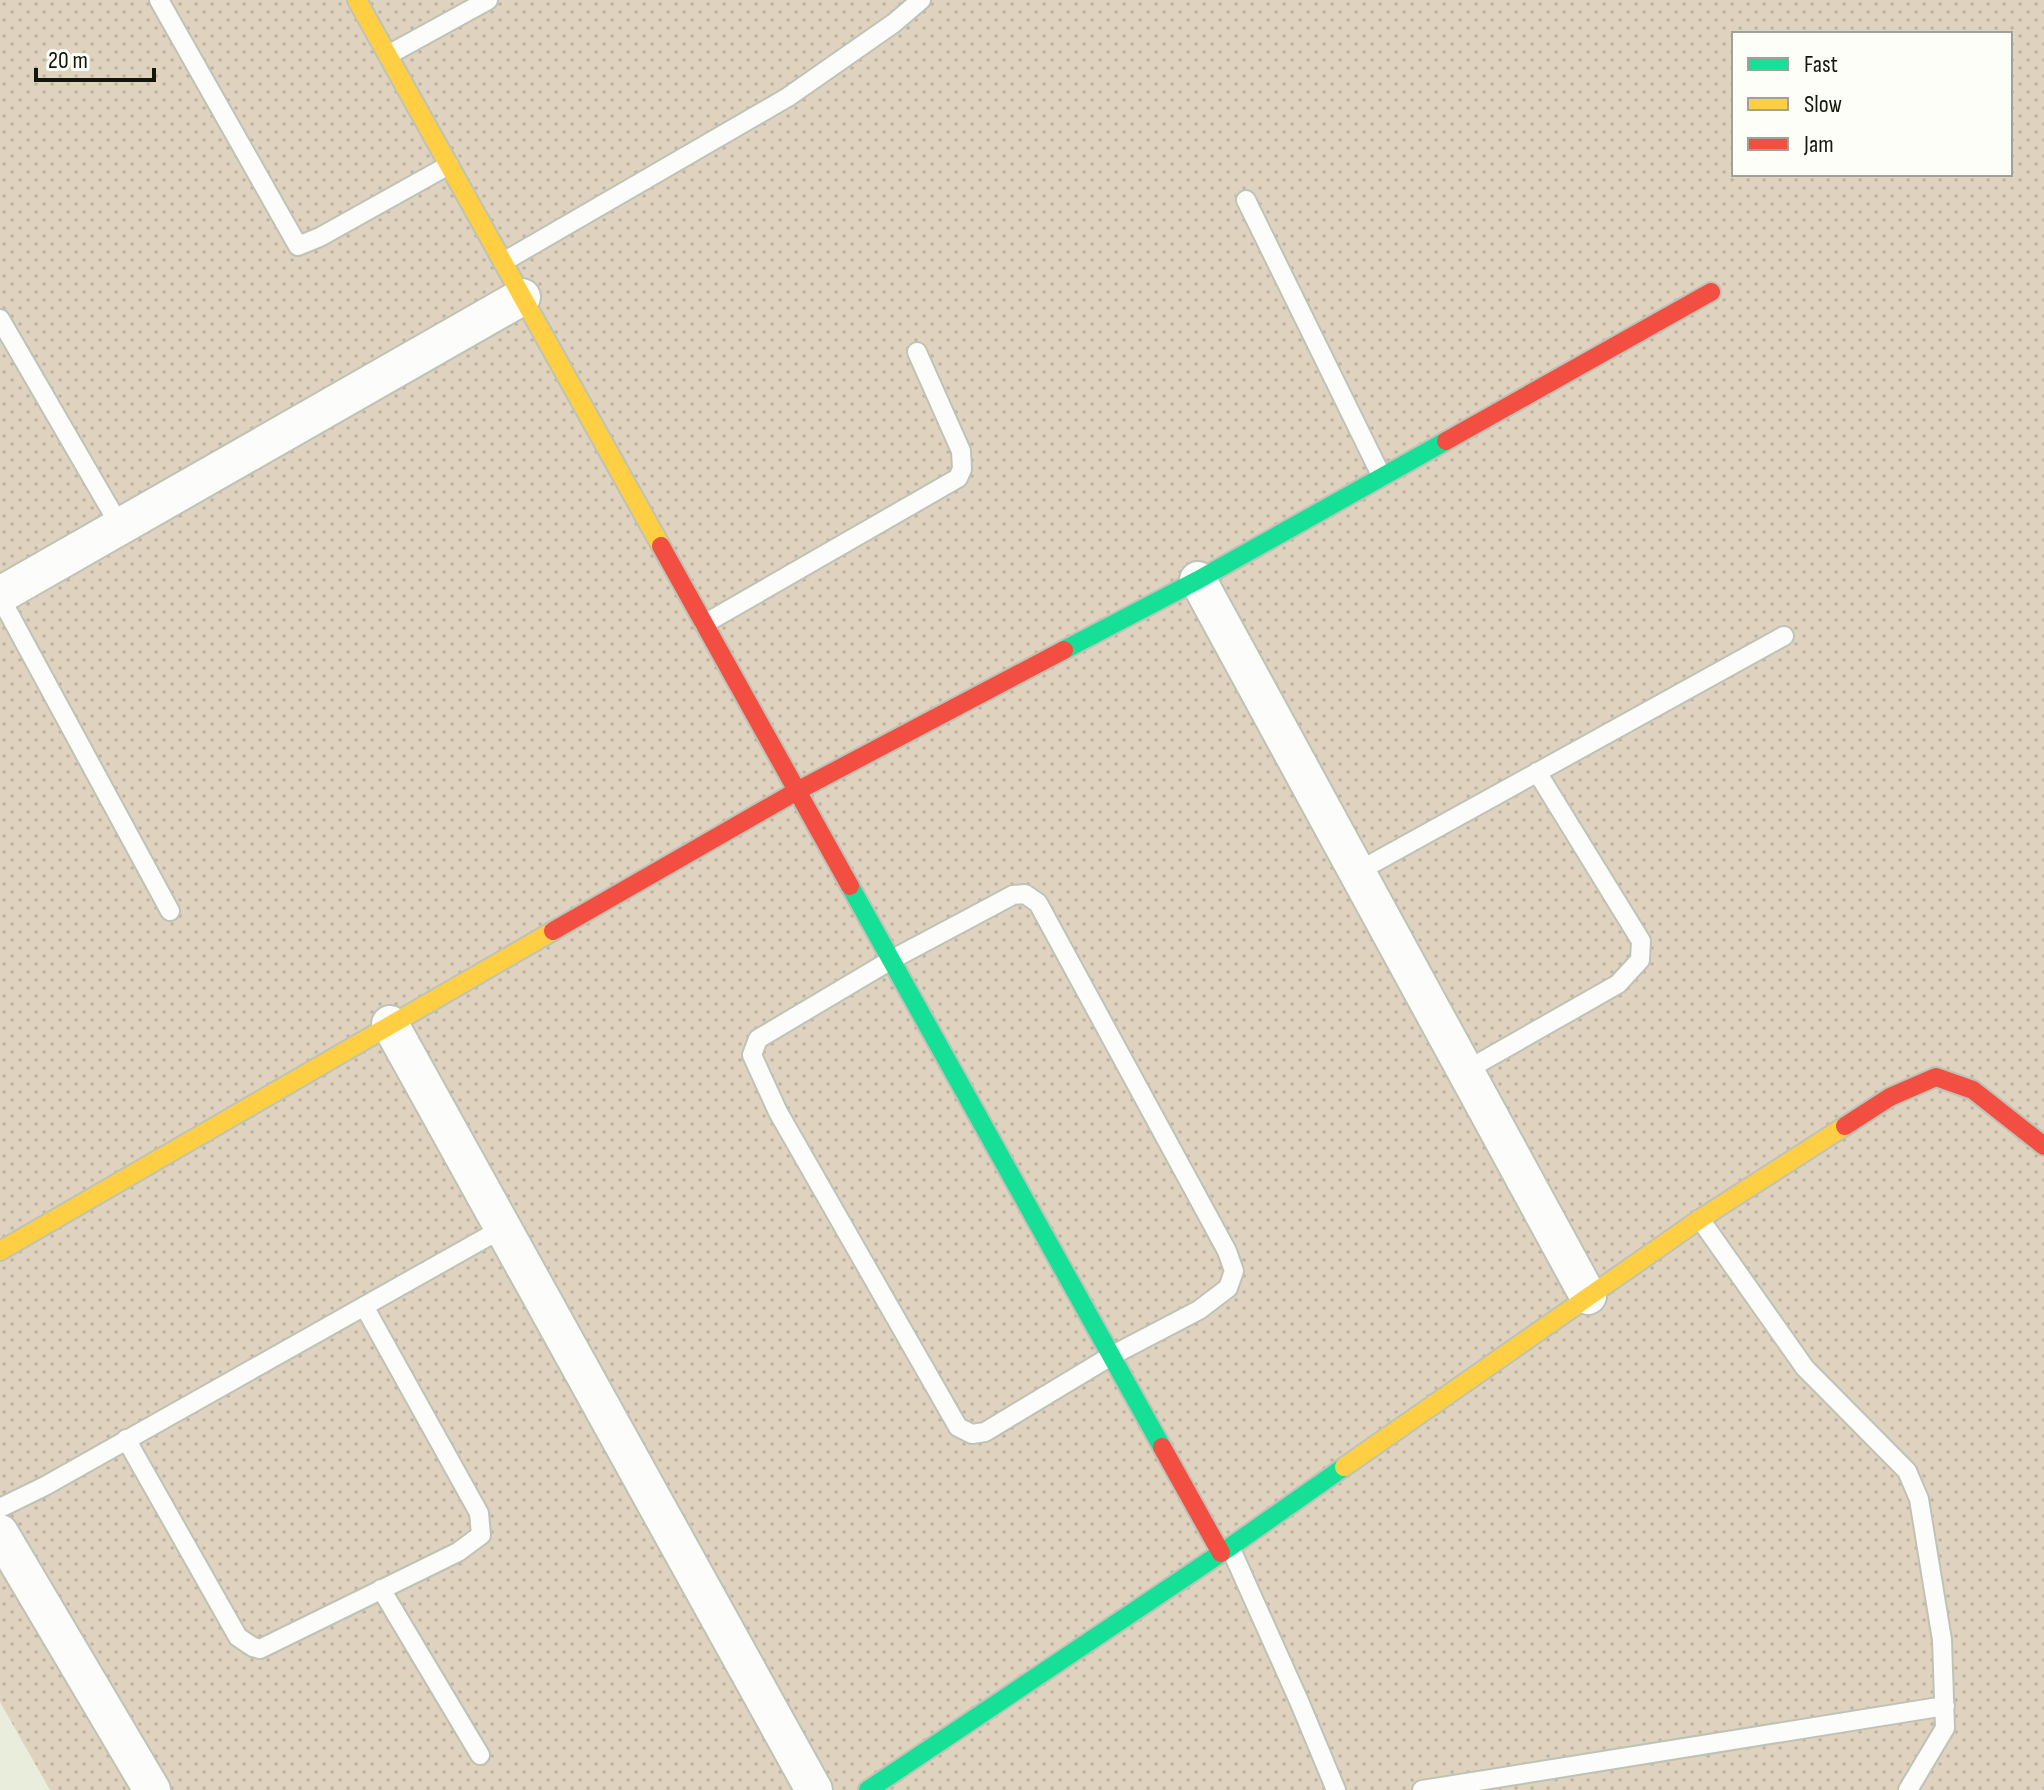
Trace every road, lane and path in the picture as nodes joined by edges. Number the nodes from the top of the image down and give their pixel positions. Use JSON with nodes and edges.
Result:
{"nodes":[{"id":1,"x":159,"y":0,"type":"edge"},
{"id":2,"x":357,"y":0,"type":"edge"},
{"id":3,"x":488,"y":0,"type":"edge"},
{"id":4,"x":921,"y":0,"type":"edge"},
{"id":5,"x":388,"y":55,"type":"junction"},
{"id":6,"x":449,"y":165,"type":"junction"},
{"id":7,"x":1246,"y":200,"type":"dead end"},
{"id":8,"x":503,"y":262,"type":"junction"},
{"id":9,"x":1711,"y":292,"type":"dead end"},
{"id":10,"x":522,"y":297,"type":"junction"},
{"id":11,"x":0,"y":319,"type":"edge"},
{"id":12,"x":917,"y":352,"type":"dead end"},
{"id":13,"x":1382,"y":477,"type":"junction"},
{"id":14,"x":120,"y":526,"type":"junction"},
{"id":15,"x":1198,"y":580,"type":"junction"},
{"id":16,"x":0,"y":596,"type":"edge"},
{"id":17,"x":704,"y":624,"type":"junction"},
{"id":18,"x":1784,"y":636,"type":"dead end"},
{"id":19,"x":1537,"y":772,"type":"junction"},
{"id":20,"x":797,"y":791,"type":"junction"},
{"id":21,"x":1357,"y":872,"type":"junction"},
{"id":22,"x":170,"y":911,"type":"dead end"},
{"id":23,"x":891,"y":960,"type":"junction"},
{"id":24,"x":390,"y":1024,"type":"junction"},
{"id":25,"x":1465,"y":1071,"type":"junction"},
{"id":26,"x":2044,"y":1146,"type":"edge"},
{"id":27,"x":1700,"y":1219,"type":"junction"},
{"id":28,"x":503,"y":1228,"type":"junction"},
{"id":29,"x":0,"y":1251,"type":"edge"},
{"id":30,"x":1588,"y":1296,"type":"junction"},
{"id":31,"x":364,"y":1306,"type":"junction"},
{"id":32,"x":1111,"y":1356,"type":"junction"},
{"id":33,"x":126,"y":1439,"type":"junction"},
{"id":34,"x":0,"y":1508,"type":"edge"},
{"id":35,"x":0,"y":1533,"type":"edge"},
{"id":36,"x":1226,"y":1550,"type":"junction"},
{"id":37,"x":381,"y":1589,"type":"junction"},
{"id":38,"x":1945,"y":1706,"type":"junction"},
{"id":39,"x":480,"y":1755,"type":"dead end"},
{"id":40,"x":152,"y":1790,"type":"edge"},
{"id":41,"x":814,"y":1790,"type":"edge"},
{"id":42,"x":868,"y":1790,"type":"edge"},
{"id":43,"x":1336,"y":1790,"type":"edge"},
{"id":44,"x":1422,"y":1790,"type":"edge"},
{"id":45,"x":1908,"y":1790,"type":"edge"}],
"edges":[{"from":1,"to":6,"type":"lane"},
{"from":2,"to":5,"type":"street"},
{"from":3,"to":5,"type":"lane"},
{"from":4,"to":8,"type":"lane"},
{"from":5,"to":6,"type":"street"},
{"from":6,"to":8,"type":"street"},
{"from":7,"to":13,"type":"lane"},
{"from":8,"to":10,"type":"street"},
{"from":9,"to":13,"type":"street"},
{"from":10,"to":14,"type":"street"},
{"from":10,"to":17,"type":"street"},
{"from":11,"to":14,"type":"lane"},
{"from":12,"to":17,"type":"lane"},
{"from":13,"to":15,"type":"street"},
{"from":14,"to":16,"type":"street"},
{"from":15,"to":20,"type":"street"},
{"from":15,"to":21,"type":"street"},
{"from":16,"to":22,"type":"lane"},
{"from":17,"to":20,"type":"street"},
{"from":18,"to":19,"type":"lane"},
{"from":19,"to":21,"type":"lane"},
{"from":19,"to":25,"type":"lane"},
{"from":20,"to":23,"type":"street"},
{"from":20,"to":24,"type":"street"},
{"from":21,"to":25,"type":"street"},
{"from":23,"to":32,"type":"street"},
{"from":23,"to":32,"type":"lane"},
{"from":23,"to":32,"type":"lane"},
{"from":24,"to":28,"type":"street"},
{"from":24,"to":29,"type":"street"},
{"from":25,"to":30,"type":"street"},
{"from":26,"to":27,"type":"street"},
{"from":27,"to":30,"type":"street"},
{"from":27,"to":38,"type":"lane"},
{"from":28,"to":31,"type":"lane"},
{"from":28,"to":41,"type":"street"},
{"from":30,"to":36,"type":"street"},
{"from":31,"to":33,"type":"lane"},
{"from":31,"to":37,"type":"lane"},
{"from":32,"to":36,"type":"street"},
{"from":33,"to":34,"type":"lane"},
{"from":33,"to":37,"type":"lane"},
{"from":35,"to":40,"type":"street"},
{"from":36,"to":42,"type":"street"},
{"from":36,"to":43,"type":"lane"},
{"from":37,"to":39,"type":"lane"},
{"from":38,"to":44,"type":"lane"},
{"from":38,"to":45,"type":"lane"}]}
